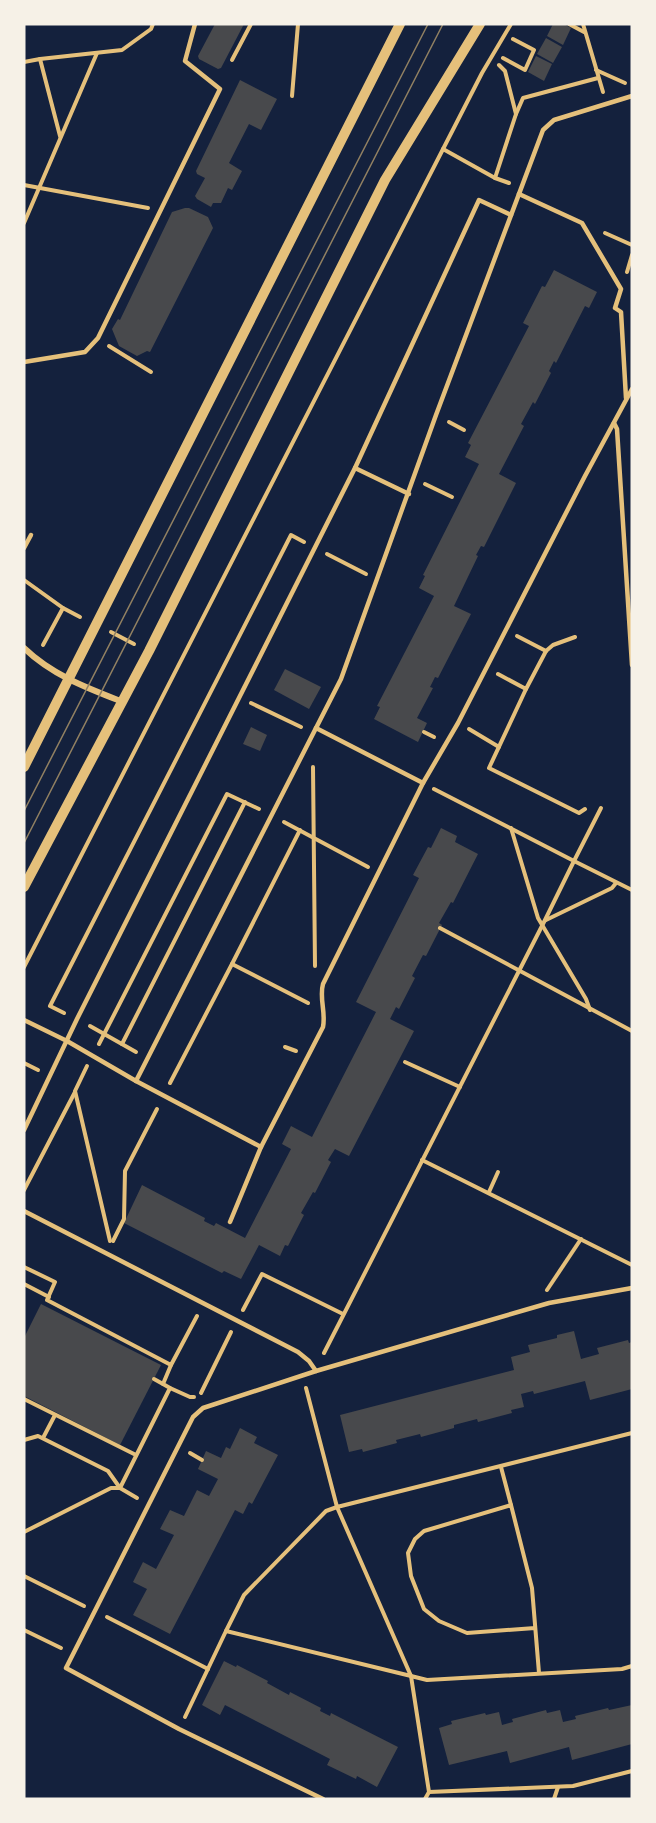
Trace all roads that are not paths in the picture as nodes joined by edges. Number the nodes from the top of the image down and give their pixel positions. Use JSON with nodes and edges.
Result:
{"nodes":[{"id":1,"x":195,"y":24,"type":"edge"},
{"id":2,"x":400,"y":24,"type":"edge"},
{"id":3,"x":480,"y":24,"type":"edge"},
{"id":4,"x":632,"y":96,"type":"edge"},
{"id":5,"x":519,"y":194,"type":"junction"},
{"id":6,"x":511,"y":215,"type":"junction"},
{"id":7,"x":24,"y":362,"type":"edge"},
{"id":8,"x":632,"y":389,"type":"edge"},
{"id":9,"x":626,"y":401,"type":"junction"},
{"id":10,"x":614,"y":423,"type":"junction"},
{"id":11,"x":355,"y":468,"type":"junction"},
{"id":12,"x":409,"y":494,"type":"junction"},
{"id":13,"x":30,"y":535,"type":"dead end"},
{"id":14,"x":24,"y":548,"type":"edge"},
{"id":15,"x":629,"y":572,"type":"edge"},
{"id":16,"x":24,"y":648,"type":"edge"},
{"id":17,"x":632,"y":664,"type":"edge"},
{"id":18,"x":68,"y":680,"type":"junction"},
{"id":19,"x":123,"y":702,"type":"junction"},
{"id":20,"x":315,"y":731,"type":"junction"},
{"id":21,"x":24,"y":767,"type":"edge"},
{"id":22,"x":423,"y":783,"type":"junction"},
{"id":23,"x":24,"y":887,"type":"edge"},
{"id":24,"x":24,"y":1020,"type":"edge"},
{"id":25,"x":67,"y":1041,"type":"junction"},
{"id":26,"x":136,"y":1081,"type":"junction"},
{"id":27,"x":24,"y":1130,"type":"edge"},
{"id":28,"x":261,"y":1147,"type":"junction"},
{"id":29,"x":24,"y":1211,"type":"edge"},
{"id":30,"x":230,"y":1222,"type":"dead end"},
{"id":31,"x":632,"y":1288,"type":"edge"},
{"id":32,"x":316,"y":1371,"type":"junction"},
{"id":33,"x":323,"y":1799,"type":"edge"}],
"edges":[{"from":1,"to":7,"type":"lane"},
{"from":2,"to":18,"type":"street"},
{"from":3,"to":19,"type":"street"},
{"from":4,"to":5,"type":"lane"},
{"from":5,"to":6,"type":"lane"},
{"from":5,"to":9,"type":"lane"},
{"from":6,"to":11,"type":"lane"},
{"from":6,"to":12,"type":"lane"},
{"from":8,"to":9,"type":"lane"},
{"from":9,"to":10,"type":"lane"},
{"from":10,"to":15,"type":"lane"},
{"from":10,"to":22,"type":"lane"},
{"from":11,"to":12,"type":"lane"},
{"from":11,"to":25,"type":"lane"},
{"from":12,"to":20,"type":"lane"},
{"from":13,"to":14,"type":"lane"},
{"from":15,"to":17,"type":"lane"},
{"from":16,"to":18,"type":"street"},
{"from":18,"to":19,"type":"street"},
{"from":18,"to":21,"type":"street"},
{"from":19,"to":23,"type":"street"},
{"from":20,"to":22,"type":"lane"},
{"from":20,"to":26,"type":"lane"},
{"from":22,"to":28,"type":"lane"},
{"from":24,"to":25,"type":"lane"},
{"from":25,"to":26,"type":"lane"},
{"from":25,"to":27,"type":"lane"},
{"from":26,"to":28,"type":"lane"},
{"from":28,"to":30,"type":"lane"},
{"from":29,"to":32,"type":"lane"},
{"from":31,"to":32,"type":"lane"},
{"from":32,"to":33,"type":"lane"}]}
